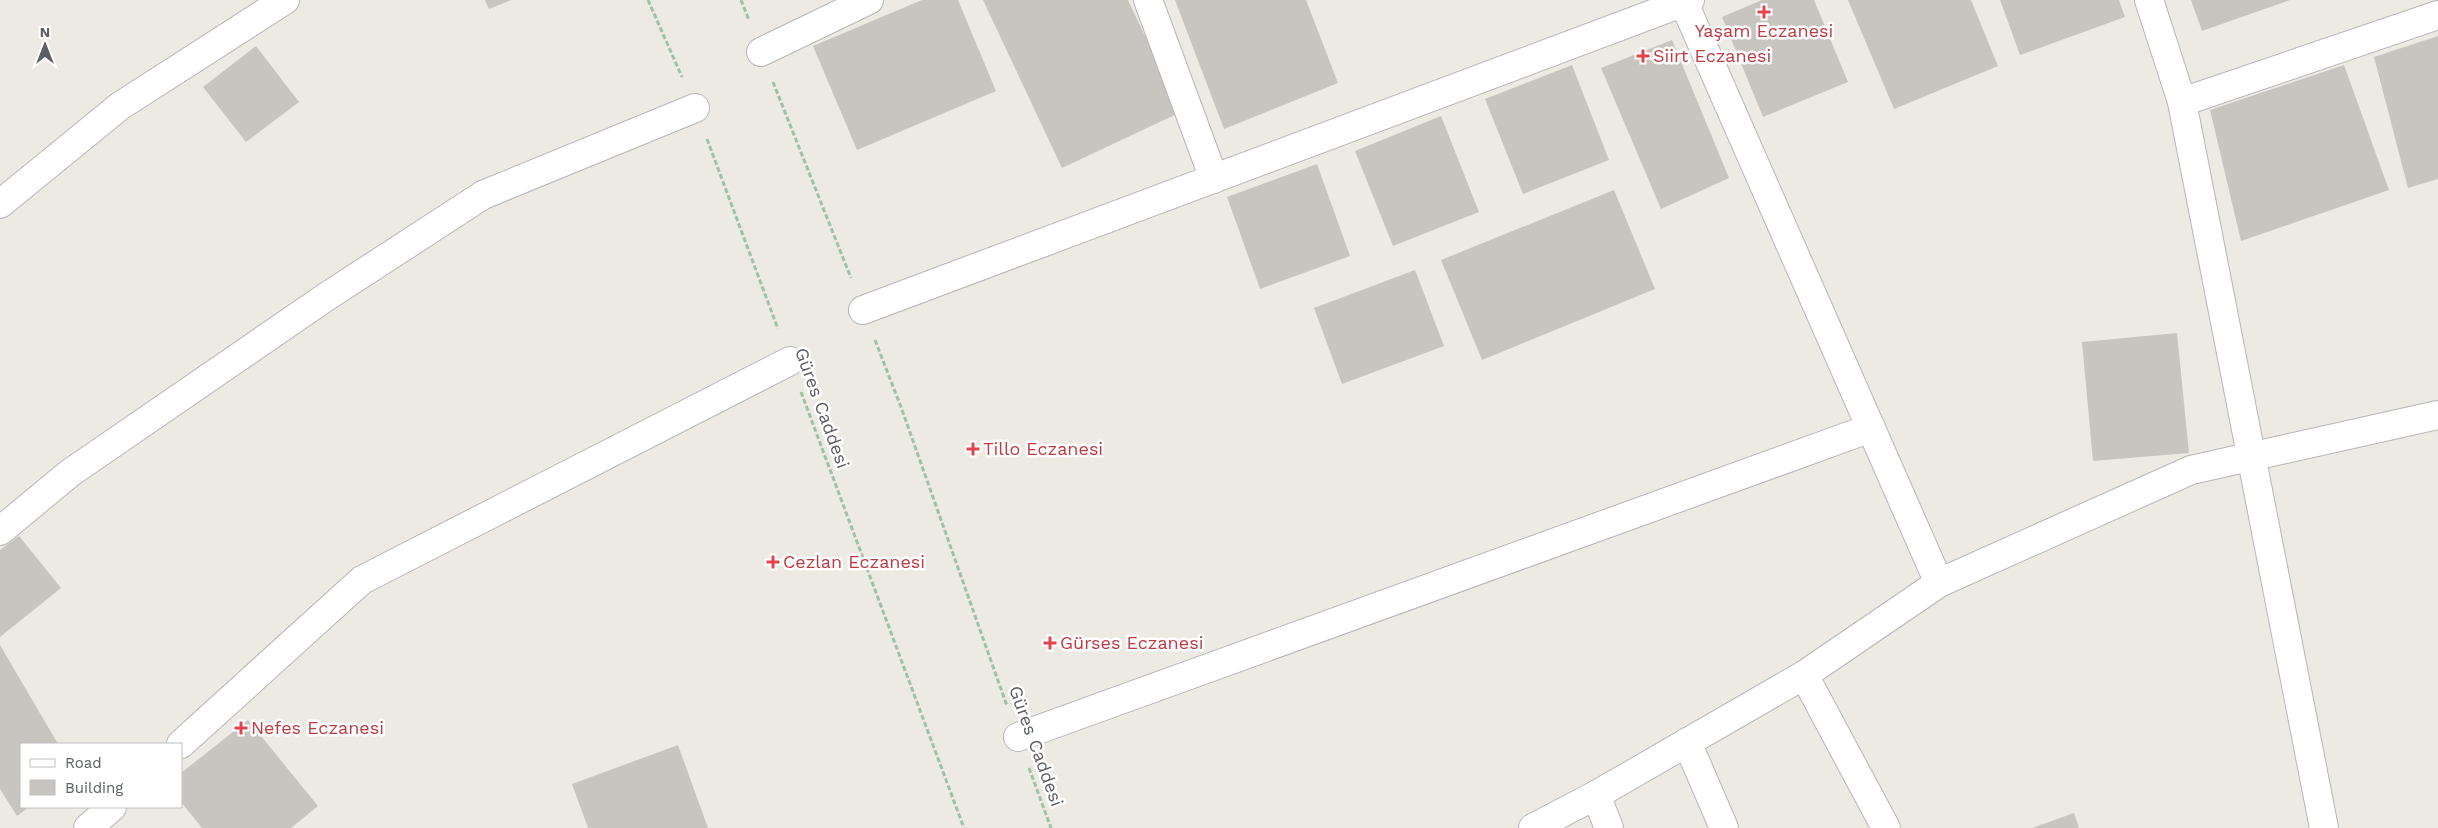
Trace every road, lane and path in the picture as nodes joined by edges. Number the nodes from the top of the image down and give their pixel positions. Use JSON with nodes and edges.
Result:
{"nodes":[{"id":1,"x":285,"y":0,"type":"edge"},
{"id":2,"x":648,"y":0,"type":"edge"},
{"id":3,"x":741,"y":0,"type":"edge"},
{"id":4,"x":869,"y":0,"type":"edge"},
{"id":5,"x":1148,"y":0,"type":"edge"},
{"id":6,"x":2149,"y":0,"type":"edge"},
{"id":7,"x":1687,"y":1,"type":"edge"},
{"id":8,"x":2438,"y":15,"type":"edge"},
{"id":9,"x":761,"y":52,"type":"junction"},
{"id":10,"x":2182,"y":102,"type":"junction"},
{"id":11,"x":695,"y":108,"type":"junction"},
{"id":12,"x":1214,"y":179,"type":"junction"},
{"id":13,"x":0,"y":204,"type":"edge"},
{"id":14,"x":863,"y":310,"type":"junction"},
{"id":15,"x":790,"y":361,"type":"junction"},
{"id":16,"x":2438,"y":414,"type":"edge"},
{"id":17,"x":1871,"y":428,"type":"junction"},
{"id":18,"x":2250,"y":456,"type":"junction"},
{"id":19,"x":0,"y":531,"type":"edge"},
{"id":20,"x":1940,"y":583,"type":"junction"},
{"id":21,"x":1804,"y":675,"type":"junction"},
{"id":22,"x":1018,"y":737,"type":"junction"},
{"id":23,"x":1687,"y":742,"type":"junction"},
{"id":24,"x":182,"y":743,"type":"edge"},
{"id":25,"x":1596,"y":795,"type":"junction"},
{"id":26,"x":111,"y":808,"type":"edge"},
{"id":27,"x":88,"y":828,"type":"edge"},
{"id":28,"x":964,"y":828,"type":"edge"},
{"id":29,"x":1051,"y":828,"type":"edge"},
{"id":30,"x":1533,"y":828,"type":"edge"},
{"id":31,"x":1609,"y":828,"type":"edge"},
{"id":32,"x":1724,"y":828,"type":"edge"},
{"id":33,"x":1886,"y":828,"type":"edge"},
{"id":34,"x":2324,"y":828,"type":"edge"}],
"edges":[{"from":1,"to":13,"type":"street"},
{"from":2,"to":11,"type":"path","name":"Güres Caddesi"},
{"from":3,"to":9,"type":"path","name":"Güres Caddesi"},
{"from":4,"to":9,"type":"street"},
{"from":5,"to":12,"type":"street"},
{"from":6,"to":10,"type":"street"},
{"from":7,"to":12,"type":"street"},
{"from":7,"to":17,"type":"street"},
{"from":8,"to":10,"type":"street"},
{"from":9,"to":14,"type":"path","name":"Güres Caddesi"},
{"from":10,"to":18,"type":"street"},
{"from":11,"to":15,"type":"path","name":"Güres Caddesi"},
{"from":11,"to":19,"type":"street"},
{"from":12,"to":14,"type":"street"},
{"from":14,"to":22,"type":"path","name":"Güres Caddesi"},
{"from":15,"to":24,"type":"street"},
{"from":15,"to":28,"type":"path","name":"Güres Caddesi"},
{"from":16,"to":18,"type":"street"},
{"from":17,"to":20,"type":"street"},
{"from":17,"to":22,"type":"street"},
{"from":18,"to":20,"type":"street"},
{"from":18,"to":34,"type":"street"},
{"from":20,"to":21,"type":"street"},
{"from":21,"to":23,"type":"street"},
{"from":21,"to":33,"type":"street"},
{"from":22,"to":29,"type":"path","name":"Güres Caddesi"},
{"from":23,"to":25,"type":"street"},
{"from":23,"to":32,"type":"street"},
{"from":25,"to":30,"type":"street"},
{"from":25,"to":31,"type":"street"},
{"from":26,"to":27,"type":"street"}]}
